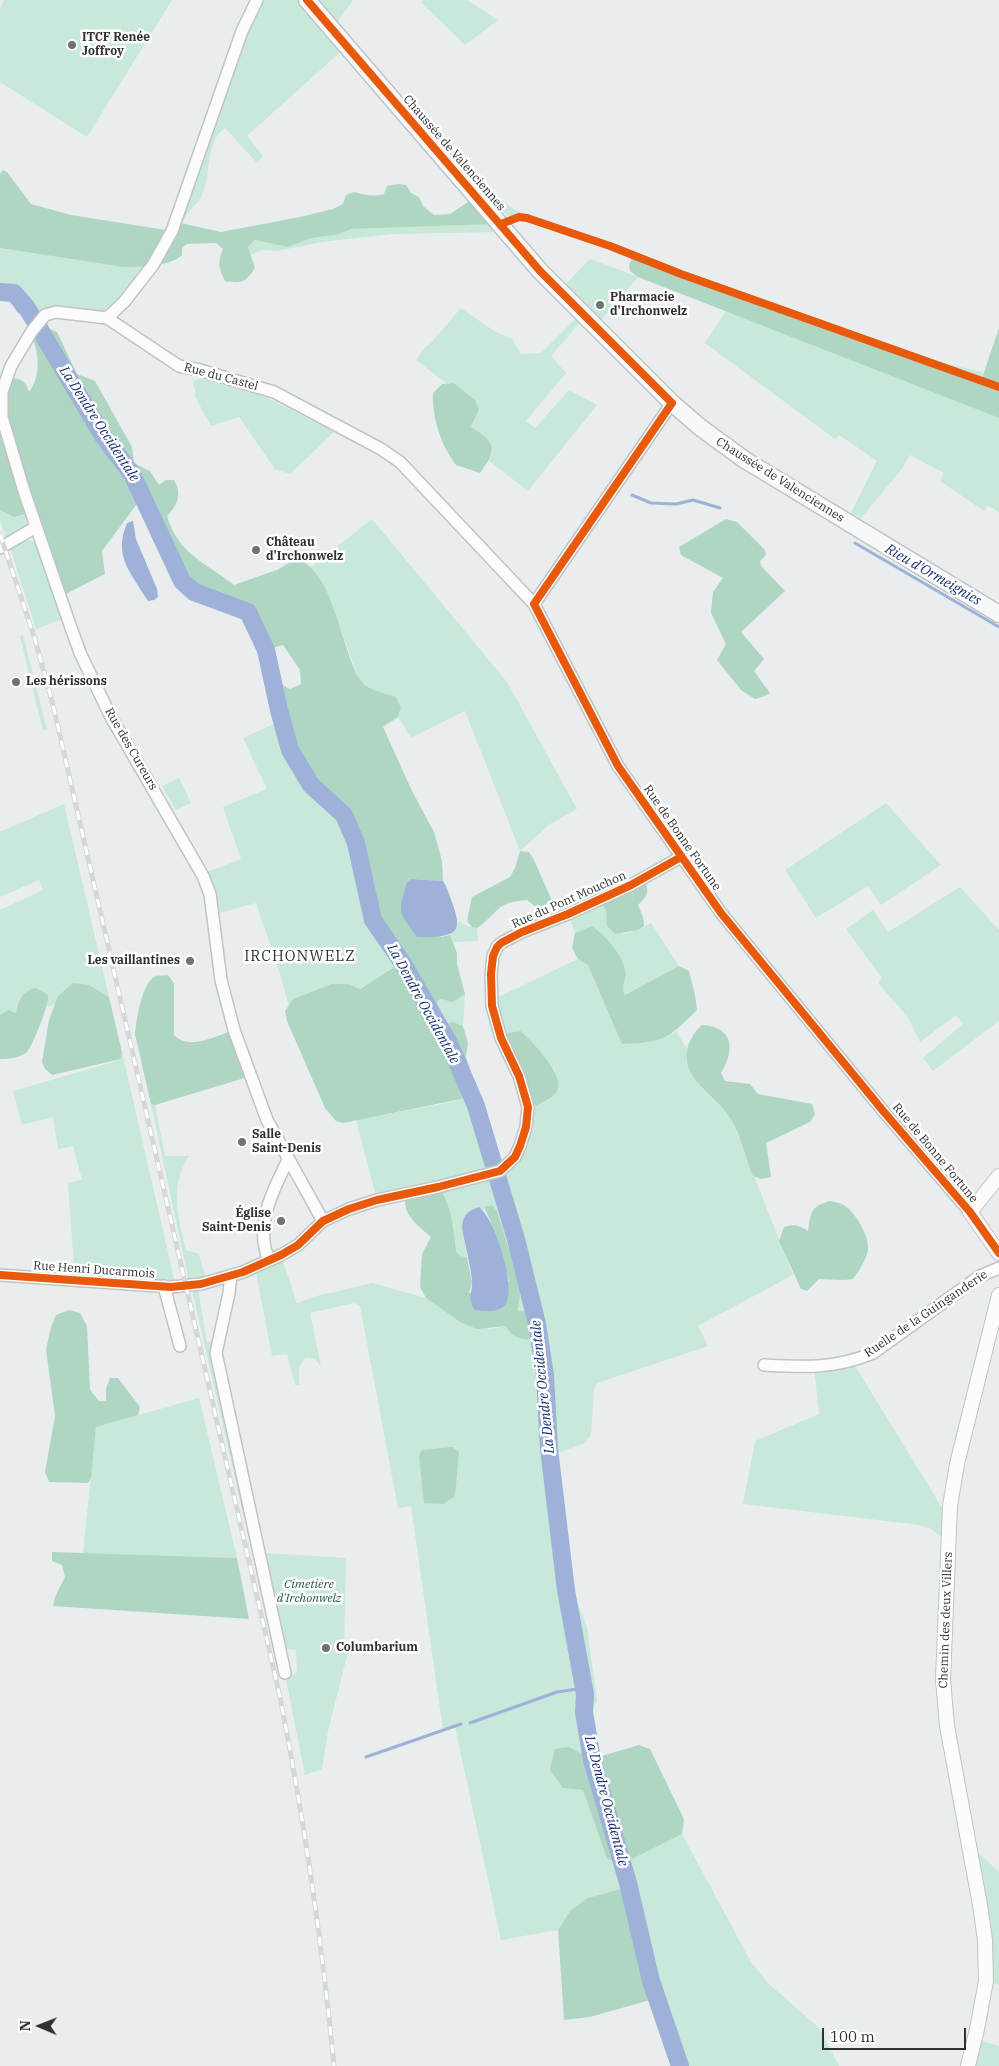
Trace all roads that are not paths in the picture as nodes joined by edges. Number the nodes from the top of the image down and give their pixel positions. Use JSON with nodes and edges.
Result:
{"nodes":[{"id":1,"x":257,"y":0,"type":"edge"},
{"id":2,"x":307,"y":0,"type":"edge"},
{"id":3,"x":108,"y":318,"type":"junction"},
{"id":4,"x":3,"y":378,"type":"edge"},
{"id":5,"x":672,"y":402,"type":"junction"},
{"id":6,"x":36,"y":527,"type":"junction"},
{"id":7,"x":0,"y":548,"type":"edge"},
{"id":8,"x":534,"y":604,"type":"junction"},
{"id":9,"x":999,"y":614,"type":"edge"},
{"id":10,"x":681,"y":857,"type":"junction"},
{"id":11,"x":288,"y":1160,"type":"junction"},
{"id":12,"x":999,"y":1176,"type":"edge"},
{"id":13,"x":970,"y":1212,"type":"junction"},
{"id":14,"x":323,"y":1222,"type":"junction"},
{"id":15,"x":999,"y":1253,"type":"edge"},
{"id":16,"x":269,"y":1260,"type":"junction"},
{"id":17,"x":999,"y":1268,"type":"edge"},
{"id":18,"x":0,"y":1275,"type":"edge"},
{"id":19,"x":231,"y":1275,"type":"junction"},
{"id":20,"x":164,"y":1286,"type":"junction"},
{"id":21,"x":999,"y":1295,"type":"edge"},
{"id":22,"x":180,"y":1346,"type":"dead end"},
{"id":23,"x":764,"y":1364,"type":"dead end"},
{"id":24,"x":285,"y":1673,"type":"dead end"},
{"id":25,"x":968,"y":2066,"type":"edge"}],
"edges":[{"from":1,"to":3,"type":"street"},
{"from":2,"to":5,"type":"main road","name":"Chaussée de Valenciennes"},
{"from":3,"to":4,"type":"street","name":"Rue des Cureurs"},
{"from":3,"to":8,"type":"street","name":"Rue du Castel"},
{"from":4,"to":6,"type":"street","name":"Rue des Cureurs"},
{"from":5,"to":8,"type":"street"},
{"from":5,"to":9,"type":"main road","name":"Chaussée de Valenciennes"},
{"from":6,"to":7,"type":"street"},
{"from":6,"to":11,"type":"street","name":"Rue des Cureurs"},
{"from":8,"to":10,"type":"street","name":"Rue de Bonne Fortune"},
{"from":10,"to":13,"type":"street","name":"Rue de Bonne Fortune"},
{"from":10,"to":14,"type":"street","name":"Rue du Pont Mouchon"},
{"from":11,"to":14,"type":"street","name":"Rue des Cureurs"},
{"from":11,"to":16,"type":"street"},
{"from":12,"to":13,"type":"street"},
{"from":13,"to":15,"type":"street","name":"Rue de Bonne Fortune"},
{"from":14,"to":16,"type":"street","name":"Rue du Pont Mouchon"},
{"from":16,"to":19,"type":"street","name":"Rue Henri Ducarmois"},
{"from":17,"to":23,"type":"street","name":"Ruelle de la Guinganderie"},
{"from":18,"to":20,"type":"street","name":"Rue Henri Ducarmois"},
{"from":19,"to":20,"type":"street","name":"Rue Henri Ducarmois"},
{"from":19,"to":24,"type":"street"},
{"from":20,"to":22,"type":"street"},
{"from":21,"to":25,"type":"street","name":"Chemin des deux Villers"}]}
